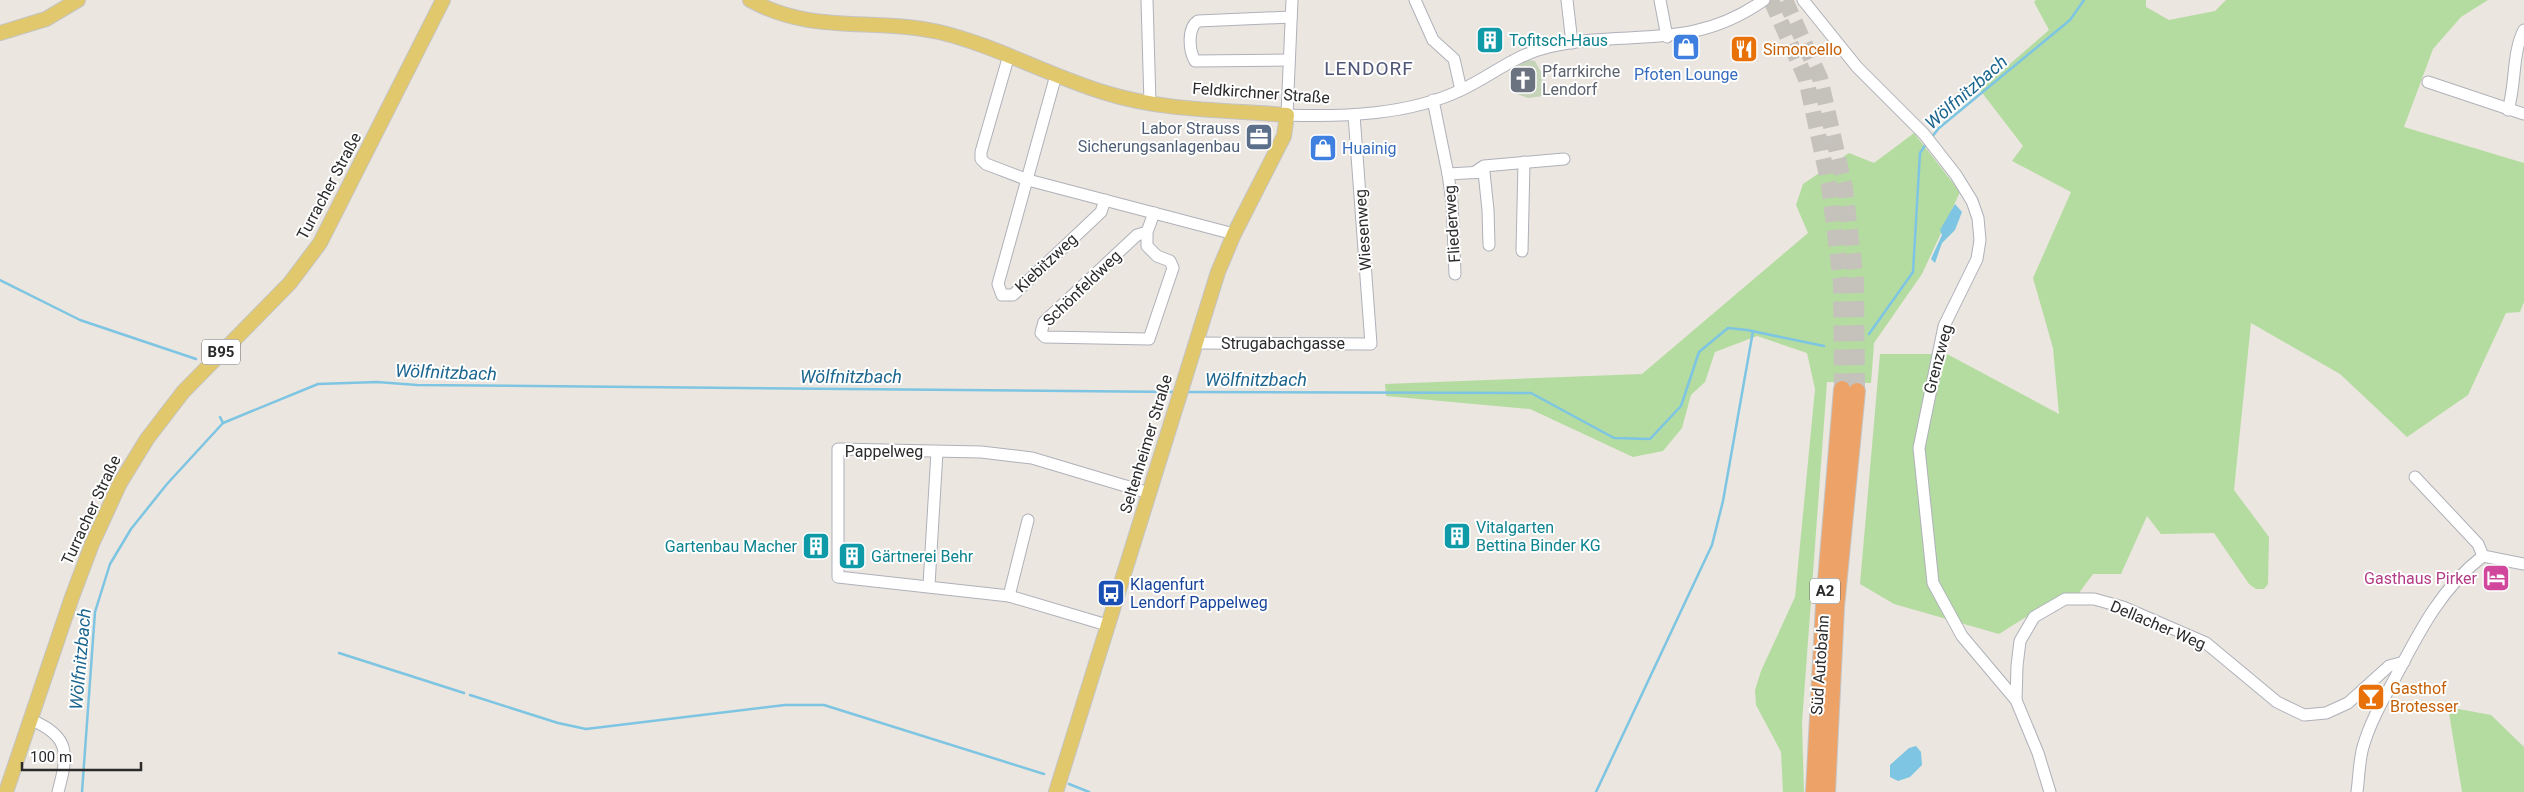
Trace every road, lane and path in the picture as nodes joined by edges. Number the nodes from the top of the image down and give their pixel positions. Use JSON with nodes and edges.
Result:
{"nodes":[{"id":1,"x":78,"y":0,"type":"edge"},
{"id":2,"x":443,"y":0,"type":"edge"},
{"id":3,"x":750,"y":0,"type":"edge"},
{"id":4,"x":1147,"y":0,"type":"edge"},
{"id":5,"x":1292,"y":0,"type":"edge"},
{"id":6,"x":1415,"y":0,"type":"edge"},
{"id":7,"x":1567,"y":0,"type":"edge"},
{"id":8,"x":1660,"y":0,"type":"edge"},
{"id":9,"x":1764,"y":0,"type":"edge"},
{"id":10,"x":1802,"y":0,"type":"edge"},
{"id":11,"x":1291,"y":17,"type":"junction"},
{"id":12,"x":2524,"y":30,"type":"edge"},
{"id":13,"x":0,"y":33,"type":"edge"},
{"id":14,"x":1667,"y":37,"type":"junction"},
{"id":15,"x":1572,"y":43,"type":"junction"},
{"id":16,"x":1009,"y":55,"type":"junction"},
{"id":17,"x":1289,"y":60,"type":"junction"},
{"id":18,"x":1056,"y":75,"type":"junction"},
{"id":19,"x":2428,"y":82,"type":"dead end"},
{"id":20,"x":1462,"y":90,"type":"junction"},
{"id":21,"x":1433,"y":100,"type":"junction"},
{"id":22,"x":1150,"y":103,"type":"junction"},
{"id":23,"x":2508,"y":110,"type":"junction"},
{"id":24,"x":2524,"y":114,"type":"edge"},
{"id":25,"x":1287,"y":115,"type":"junction"},
{"id":26,"x":1354,"y":115,"type":"junction"},
{"id":27,"x":1564,"y":159,"type":"dead end"},
{"id":28,"x":1524,"y":162,"type":"junction"},
{"id":29,"x":1475,"y":172,"type":"junction"},
{"id":30,"x":1448,"y":174,"type":"junction"},
{"id":31,"x":1028,"y":180,"type":"junction"},
{"id":32,"x":1105,"y":200,"type":"junction"},
{"id":33,"x":1154,"y":212,"type":"junction"},
{"id":34,"x":1146,"y":232,"type":"junction"},
{"id":35,"x":1234,"y":234,"type":"junction"},
{"id":36,"x":1489,"y":246,"type":"dead end"},
{"id":37,"x":1522,"y":251,"type":"dead end"},
{"id":38,"x":1455,"y":274,"type":"dead end"},
{"id":39,"x":1196,"y":343,"type":"junction"},
{"id":40,"x":1371,"y":344,"type":"joint"},
{"id":41,"x":937,"y":452,"type":"junction"},
{"id":42,"x":2415,"y":477,"type":"dead end"},
{"id":43,"x":1148,"y":494,"type":"junction"},
{"id":44,"x":1028,"y":520,"type":"dead end"},
{"id":45,"x":2483,"y":556,"type":"junction"},
{"id":46,"x":2524,"y":564,"type":"edge"},
{"id":47,"x":929,"y":586,"type":"junction"},
{"id":48,"x":1009,"y":596,"type":"junction"},
{"id":49,"x":1107,"y":626,"type":"junction"},
{"id":50,"x":2404,"y":662,"type":"junction"},
{"id":51,"x":2016,"y":700,"type":"junction"},
{"id":52,"x":31,"y":720,"type":"junction"},
{"id":53,"x":6,"y":792,"type":"edge"},
{"id":54,"x":58,"y":792,"type":"edge"},
{"id":55,"x":1056,"y":792,"type":"edge"},
{"id":56,"x":1814,"y":792,"type":"edge"},
{"id":57,"x":1827,"y":792,"type":"edge"},
{"id":58,"x":2050,"y":792,"type":"edge"},
{"id":59,"x":2356,"y":792,"type":"edge"}],
"edges":[{"from":1,"to":13,"type":"main road"},
{"from":2,"to":52,"type":"main road","name":"Turracher Straße","number":"B95"},
{"from":3,"to":16,"type":"main road","name":"Feldkirchner Straße"},
{"from":4,"to":22,"type":"street"},
{"from":5,"to":11,"type":"street"},
{"from":6,"to":20,"type":"street"},
{"from":7,"to":15,"type":"street"},
{"from":8,"to":14,"type":"street"},
{"from":9,"to":14,"type":"street","name":"Feldkirchner Straße"},
{"from":10,"to":51,"type":"street","name":"Grenzweg"},
{"from":11,"to":17,"type":"street"},
{"from":11,"to":17,"type":"street"},
{"from":12,"to":23,"type":"street"},
{"from":14,"to":15,"type":"street","name":"Feldkirchner Straße"},
{"from":15,"to":20,"type":"street","name":"Feldkirchner Straße"},
{"from":16,"to":18,"type":"main road","name":"Feldkirchner Straße"},
{"from":16,"to":31,"type":"street"},
{"from":17,"to":25,"type":"street"},
{"from":18,"to":22,"type":"main road","name":"Feldkirchner Straße"},
{"from":18,"to":31,"type":"street"},
{"from":19,"to":23,"type":"street"},
{"from":20,"to":21,"type":"street","name":"Feldkirchner Straße"},
{"from":21,"to":26,"type":"street","name":"Feldkirchner Straße"},
{"from":21,"to":30,"type":"street","name":"Fliederweg"},
{"from":22,"to":25,"type":"main road","name":"Feldkirchner Straße"},
{"from":23,"to":24,"type":"street"},
{"from":25,"to":26,"type":"street","name":"Feldkirchner Straße"},
{"from":25,"to":35,"type":"main road","name":"Seltenheimer Straße"},
{"from":26,"to":40,"type":"street","name":"Wiesenweg"},
{"from":27,"to":28,"type":"street"},
{"from":28,"to":29,"type":"street"},
{"from":28,"to":37,"type":"street"},
{"from":29,"to":30,"type":"street"},
{"from":29,"to":36,"type":"street"},
{"from":30,"to":38,"type":"street","name":"Fliederweg"},
{"from":31,"to":32,"type":"street"},
{"from":31,"to":32,"type":"street","name":"Kiebitzweg"},
{"from":32,"to":33,"type":"street"},
{"from":33,"to":34,"type":"street"},
{"from":33,"to":35,"type":"street"},
{"from":34,"to":34,"type":"street","name":"Schönfeldweg"},
{"from":35,"to":39,"type":"main road","name":"Seltenheimer Straße"},
{"from":39,"to":40,"type":"street","name":"Strugabachgasse"},
{"from":39,"to":43,"type":"main road","name":"Seltenheimer Straße"},
{"from":41,"to":43,"type":"street","name":"Pappelweg"},
{"from":41,"to":47,"type":"street","name":"Pappelweg"},
{"from":41,"to":47,"type":"street","name":"Pappelweg"},
{"from":42,"to":45,"type":"street"},
{"from":43,"to":49,"type":"main road","name":"Seltenheimer Straße"},
{"from":44,"to":48,"type":"street"},
{"from":45,"to":46,"type":"street"},
{"from":45,"to":50,"type":"street"},
{"from":47,"to":48,"type":"street","name":"Pappelweg"},
{"from":48,"to":49,"type":"street","name":"Pappelweg"},
{"from":49,"to":55,"type":"main road","name":"Seltenheimer Straße"},
{"from":50,"to":51,"type":"street","name":"Dellacher Weg"},
{"from":50,"to":59,"type":"street"},
{"from":51,"to":58,"type":"street","name":"Dellacher Weg"},
{"from":52,"to":53,"type":"main road","name":"Turracher Straße","number":"B95"},
{"from":52,"to":54,"type":"street"},
{"from":56,"to":57,"type":"highway","name":"Süd Autobahn","number":"A2"}]}
